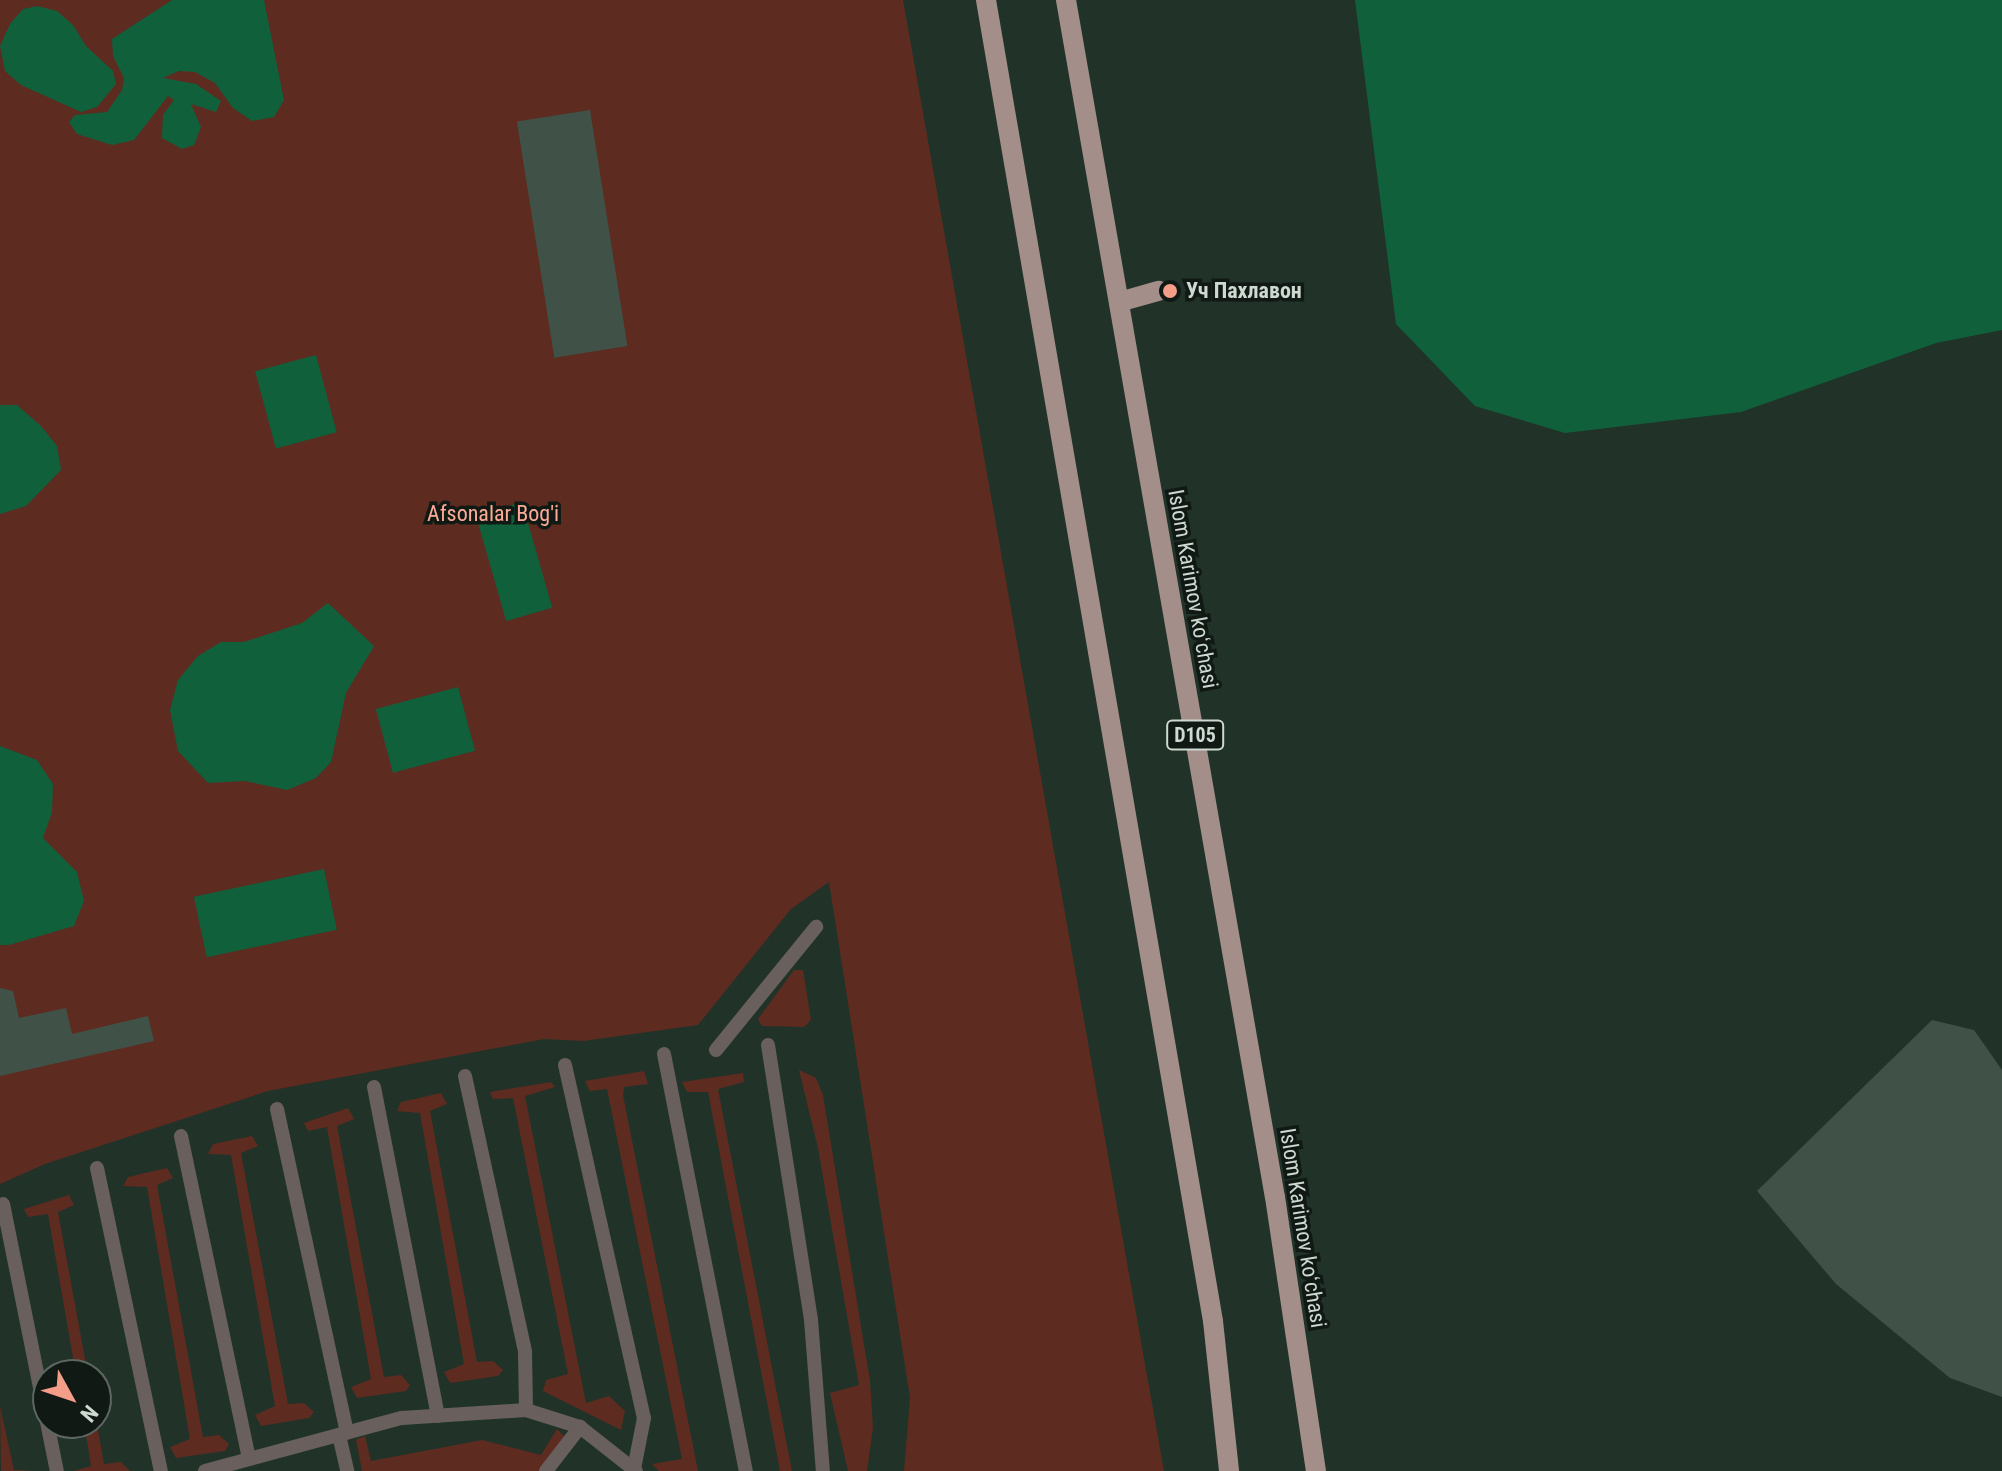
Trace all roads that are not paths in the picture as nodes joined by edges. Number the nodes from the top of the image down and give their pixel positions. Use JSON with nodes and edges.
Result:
{"nodes":[{"id":1,"x":986,"y":0,"type":"edge"},
{"id":2,"x":1066,"y":0,"type":"edge"},
{"id":3,"x":1158,"y":291,"type":"dead end"},
{"id":4,"x":1119,"y":302,"type":"junction"},
{"id":5,"x":816,"y":927,"type":"dead end"},
{"id":6,"x":768,"y":1045,"type":"dead end"},
{"id":7,"x":716,"y":1050,"type":"dead end"},
{"id":8,"x":664,"y":1054,"type":"dead end"},
{"id":9,"x":565,"y":1065,"type":"dead end"},
{"id":10,"x":465,"y":1076,"type":"dead end"},
{"id":11,"x":374,"y":1087,"type":"dead end"},
{"id":12,"x":277,"y":1109,"type":"dead end"},
{"id":13,"x":181,"y":1136,"type":"dead end"},
{"id":14,"x":97,"y":1168,"type":"dead end"},
{"id":15,"x":3,"y":1204,"type":"dead end"},
{"id":16,"x":526,"y":1410,"type":"junction"},
{"id":17,"x":438,"y":1416,"type":"junction"},
{"id":18,"x":580,"y":1427,"type":"junction"},
{"id":19,"x":343,"y":1434,"type":"junction"},
{"id":20,"x":249,"y":1459,"type":"junction"},
{"id":21,"x":635,"y":1470,"type":"edge"},
{"id":22,"x":57,"y":1471,"type":"edge"},
{"id":23,"x":161,"y":1471,"type":"edge"},
{"id":24,"x":205,"y":1471,"type":"edge"},
{"id":25,"x":347,"y":1471,"type":"edge"},
{"id":26,"x":546,"y":1471,"type":"edge"},
{"id":27,"x":746,"y":1471,"type":"edge"},
{"id":28,"x":823,"y":1471,"type":"edge"},
{"id":29,"x":1229,"y":1471,"type":"edge"},
{"id":30,"x":1316,"y":1471,"type":"edge"}],
"edges":[{"from":1,"to":29,"type":"main road"},
{"from":2,"to":4,"type":"main road","name":"Islom Karimov koʻchasi","number":"D105"},
{"from":3,"to":4,"type":"main road"},
{"from":4,"to":30,"type":"main road","name":"Islom Karimov koʻchasi","number":"D105"},
{"from":5,"to":7,"type":"lane"},
{"from":6,"to":28,"type":"lane"},
{"from":8,"to":27,"type":"lane"},
{"from":9,"to":21,"type":"lane"},
{"from":10,"to":16,"type":"lane"},
{"from":11,"to":17,"type":"lane"},
{"from":12,"to":19,"type":"lane"},
{"from":13,"to":20,"type":"lane"},
{"from":14,"to":23,"type":"lane"},
{"from":15,"to":22,"type":"lane"},
{"from":16,"to":17,"type":"lane"},
{"from":16,"to":18,"type":"lane"},
{"from":17,"to":19,"type":"lane"},
{"from":18,"to":21,"type":"lane"},
{"from":18,"to":26,"type":"lane"},
{"from":19,"to":20,"type":"lane"},
{"from":19,"to":25,"type":"lane"},
{"from":20,"to":24,"type":"lane"}]}
